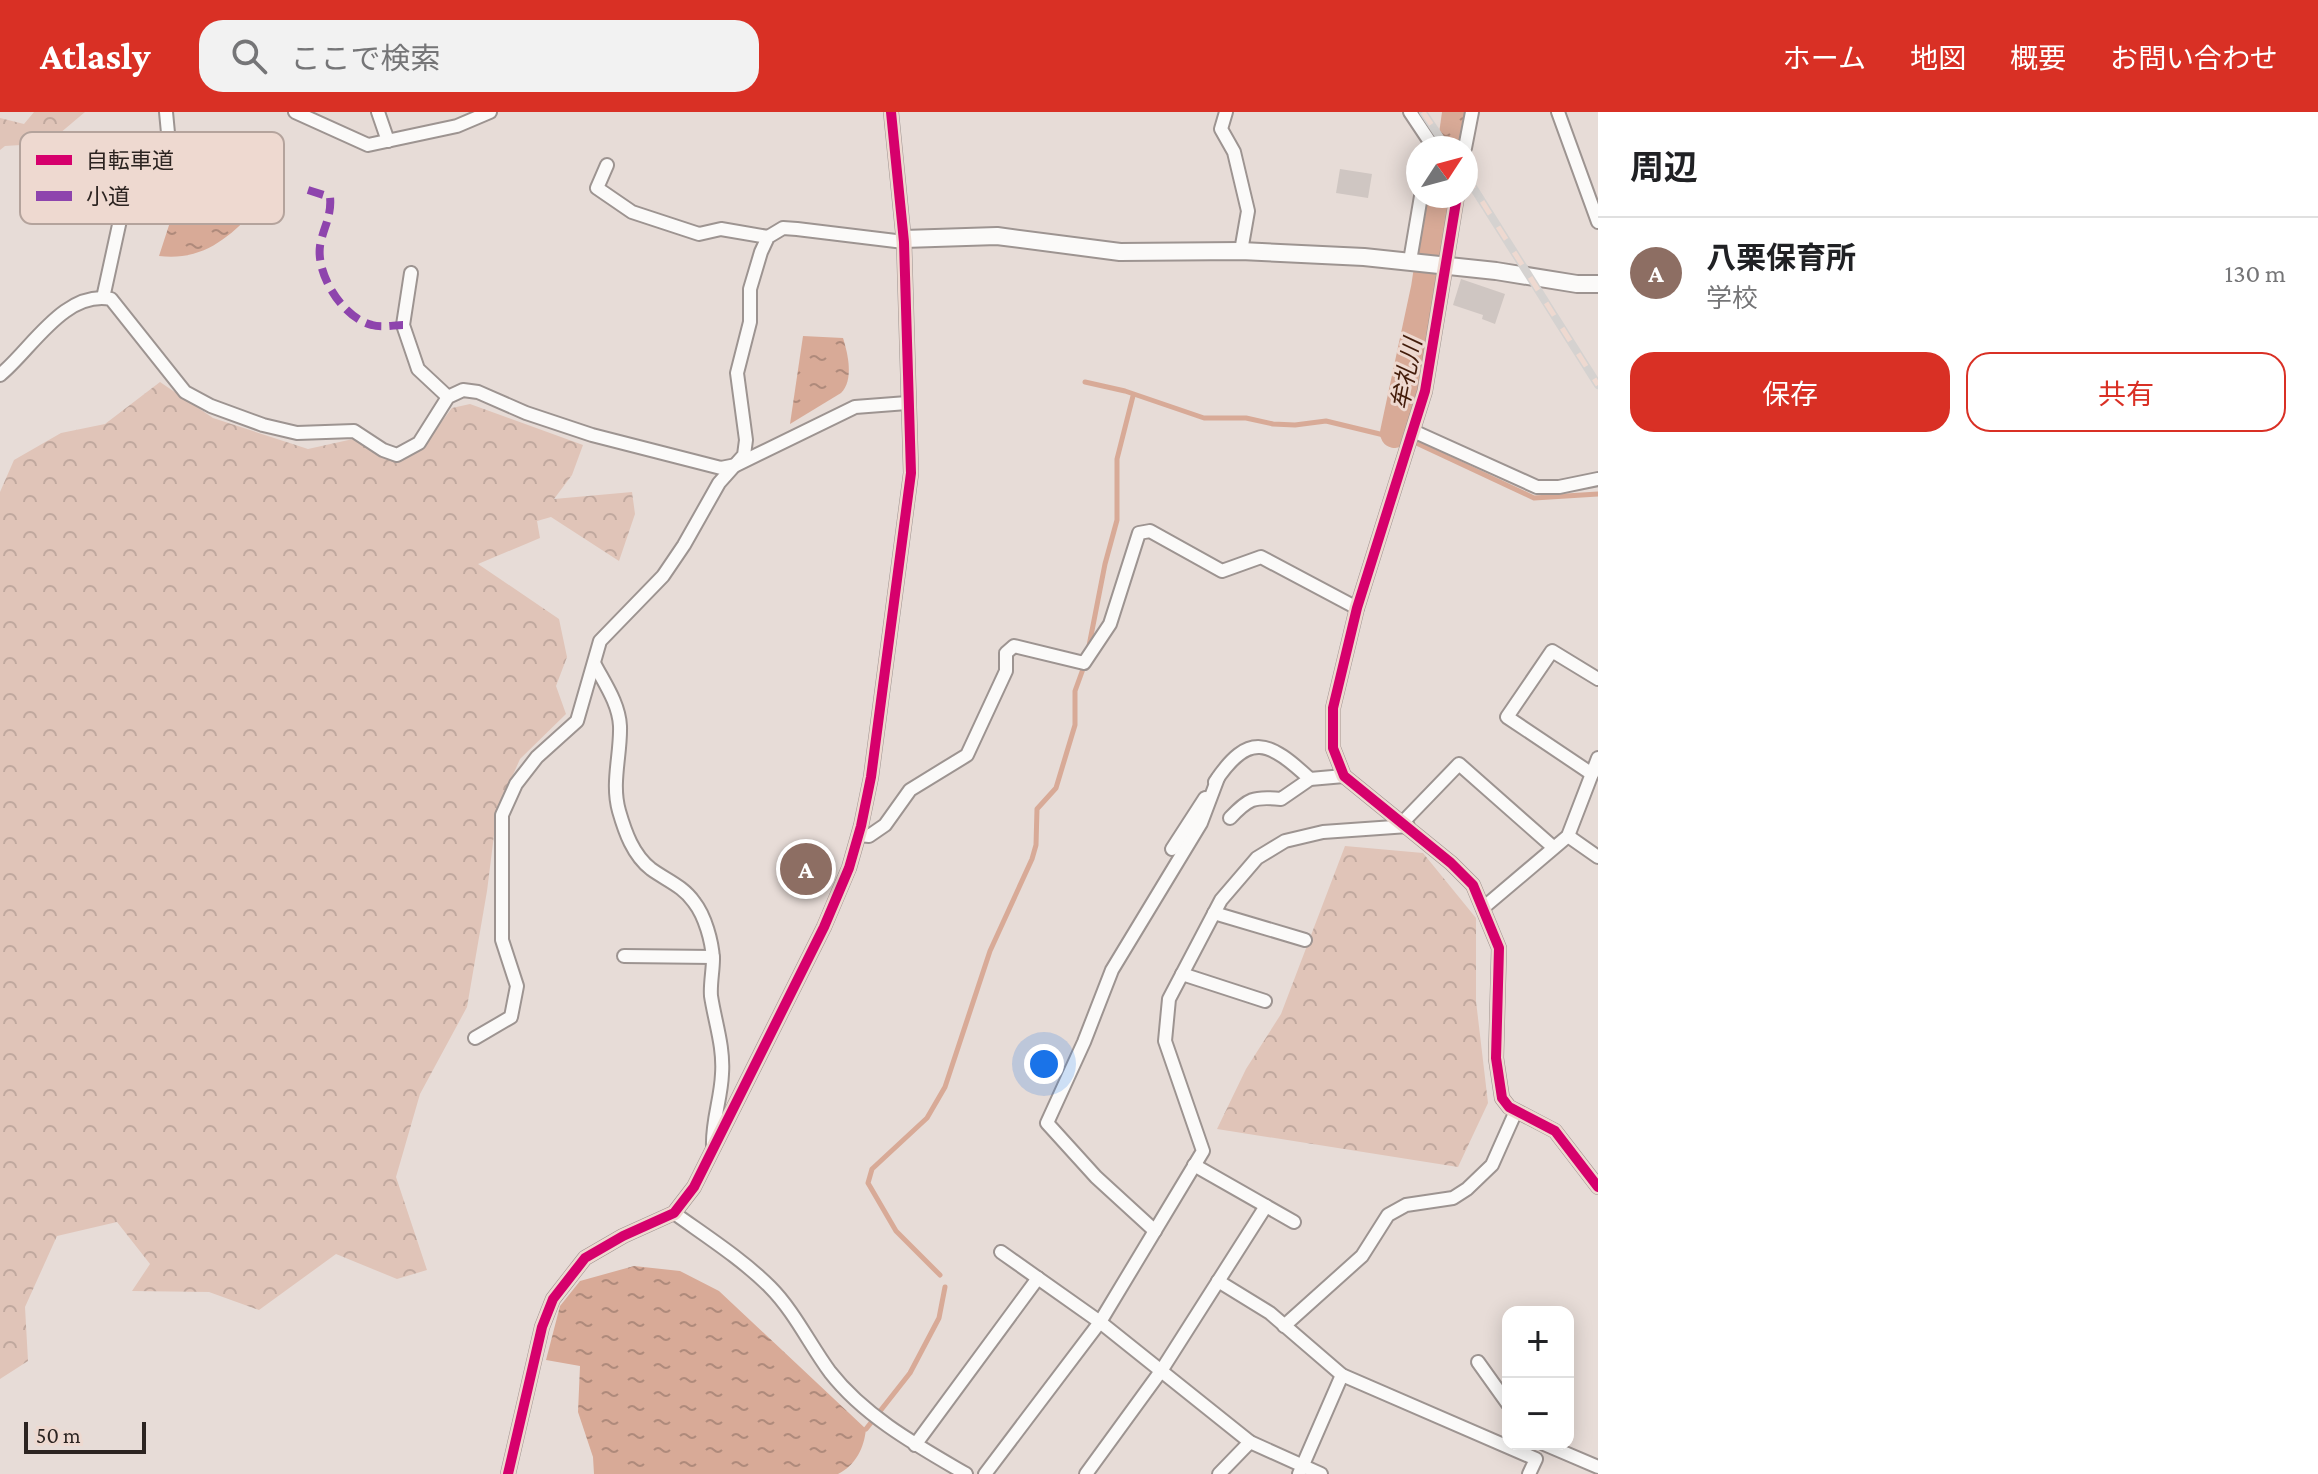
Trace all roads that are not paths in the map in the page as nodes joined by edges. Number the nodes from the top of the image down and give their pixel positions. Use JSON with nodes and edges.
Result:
{"nodes":[{"id":1,"x":166,"y":112,"type":"edge"},
{"id":2,"x":378,"y":112,"type":"edge"},
{"id":3,"x":452,"y":112,"type":"edge"},
{"id":4,"x":490,"y":112,"type":"edge"},
{"id":5,"x":891,"y":112,"type":"edge"},
{"id":6,"x":1226,"y":112,"type":"edge"},
{"id":7,"x":1410,"y":112,"type":"edge"},
{"id":8,"x":1472,"y":112,"type":"edge"},
{"id":9,"x":1558,"y":112,"type":"edge"},
{"id":10,"x":300,"y":113,"type":"edge"},
{"id":11,"x":457,"y":126,"type":"junction"},
{"id":12,"x":168,"y":132,"type":"edge"},
{"id":13,"x":1426,"y":136,"type":"edge"},
{"id":14,"x":1467,"y":136,"type":"edge"},
{"id":15,"x":388,"y":141,"type":"junction"},
{"id":16,"x":607,"y":165,"type":"dead end"},
{"id":17,"x":1419,"y":208,"type":"edge"},
{"id":18,"x":1455,"y":208,"type":"edge"},
{"id":19,"x":1598,"y":222,"type":"edge"},
{"id":20,"x":119,"y":224,"type":"edge"},
{"id":21,"x":768,"y":237,"type":"junction"},
{"id":22,"x":904,"y":240,"type":"junction"},
{"id":23,"x":1241,"y":251,"type":"junction"},
{"id":24,"x":1412,"y":261,"type":"junction"},
{"id":25,"x":1447,"y":265,"type":"junction"},
{"id":26,"x":411,"y":273,"type":"dead end"},
{"id":27,"x":1598,"y":284,"type":"edge"},
{"id":28,"x":103,"y":298,"type":"junction"},
{"id":29,"x":0,"y":375,"type":"edge"},
{"id":30,"x":448,"y":397,"type":"junction"},
{"id":31,"x":907,"y":403,"type":"junction"},
{"id":32,"x":1413,"y":431,"type":"junction"},
{"id":33,"x":736,"y":465,"type":"junction"},
{"id":34,"x":1598,"y":479,"type":"edge"},
{"id":35,"x":1357,"y":608,"type":"junction"},
{"id":36,"x":595,"y":665,"type":"junction"},
{"id":37,"x":1598,"y":679,"type":"edge"},
{"id":38,"x":1598,"y":758,"type":"edge"},
{"id":39,"x":1592,"y":774,"type":"junction"},
{"id":40,"x":1344,"y":776,"type":"junction"},
{"id":41,"x":1218,"y":778,"type":"junction"},
{"id":42,"x":1310,"y":779,"type":"junction"},
{"id":43,"x":1230,"y":818,"type":"dead end"},
{"id":44,"x":1406,"y":824,"type":"junction"},
{"id":45,"x":859,"y":835,"type":"junction"},
{"id":46,"x":1568,"y":836,"type":"junction"},
{"id":47,"x":1553,"y":847,"type":"junction"},
{"id":48,"x":1172,"y":849,"type":"dead end"},
{"id":49,"x":1598,"y":857,"type":"edge"},
{"id":50,"x":1483,"y":908,"type":"junction"},
{"id":51,"x":1214,"y":913,"type":"junction"},
{"id":52,"x":1305,"y":940,"type":"dead end"},
{"id":53,"x":624,"y":956,"type":"dead end"},
{"id":54,"x":713,"y":957,"type":"junction"},
{"id":55,"x":1182,"y":974,"type":"junction"},
{"id":56,"x":1265,"y":1001,"type":"dead end"},
{"id":57,"x":475,"y":1038,"type":"dead end"},
{"id":58,"x":1516,"y":1111,"type":"junction"},
{"id":59,"x":713,"y":1150,"type":"junction"},
{"id":60,"x":1194,"y":1165,"type":"junction"},
{"id":61,"x":1598,"y":1187,"type":"edge"},
{"id":62,"x":1266,"y":1206,"type":"junction"},
{"id":63,"x":674,"y":1213,"type":"junction"},
{"id":64,"x":1294,"y":1222,"type":"dead end"},
{"id":65,"x":1155,"y":1231,"type":"junction"},
{"id":66,"x":1001,"y":1252,"type":"dead end"},
{"id":67,"x":1038,"y":1278,"type":"junction"},
{"id":68,"x":1218,"y":1281,"type":"junction"},
{"id":69,"x":1100,"y":1322,"type":"junction"},
{"id":70,"x":1284,"y":1326,"type":"junction"},
{"id":71,"x":1478,"y":1362,"type":"dead end"},
{"id":72,"x":1161,"y":1371,"type":"junction"},
{"id":73,"x":1342,"y":1375,"type":"junction"},
{"id":74,"x":1502,"y":1396,"type":"edge"},
{"id":75,"x":1250,"y":1442,"type":"junction"},
{"id":76,"x":915,"y":1445,"type":"junction"},
{"id":77,"x":1558,"y":1450,"type":"edge"},
{"id":78,"x":1598,"y":1467,"type":"edge"},
{"id":79,"x":1301,"y":1470,"type":"edge"},
{"id":80,"x":508,"y":1474,"type":"edge"},
{"id":81,"x":966,"y":1474,"type":"edge"},
{"id":82,"x":985,"y":1474,"type":"edge"},
{"id":83,"x":1086,"y":1474,"type":"edge"},
{"id":84,"x":1219,"y":1474,"type":"edge"},
{"id":85,"x":1321,"y":1474,"type":"edge"},
{"id":86,"x":1529,"y":1474,"type":"edge"}],
"edges":[{"from":1,"to":12,"type":"street"},
{"from":2,"to":15,"type":"street"},
{"from":3,"to":11,"type":"street"},
{"from":4,"to":11,"type":"street"},
{"from":5,"to":22,"type":"street"},
{"from":6,"to":23,"type":"street"},
{"from":7,"to":13,"type":"street"},
{"from":8,"to":14,"type":"street"},
{"from":9,"to":19,"type":"street"},
{"from":10,"to":15,"type":"street"},
{"from":11,"to":15,"type":"street"},
{"from":16,"to":21,"type":"street"},
{"from":17,"to":24,"type":"street"},
{"from":18,"to":25,"type":"street"},
{"from":20,"to":28,"type":"street"},
{"from":21,"to":22,"type":"street"},
{"from":21,"to":33,"type":"street"},
{"from":22,"to":23,"type":"street"},
{"from":22,"to":31,"type":"street"},
{"from":23,"to":24,"type":"street"},
{"from":24,"to":25,"type":"street"},
{"from":25,"to":27,"type":"street"},
{"from":25,"to":32,"type":"street"},
{"from":26,"to":30,"type":"street"},
{"from":28,"to":29,"type":"street"},
{"from":28,"to":30,"type":"street"},
{"from":30,"to":33,"type":"street"},
{"from":31,"to":33,"type":"street"},
{"from":31,"to":45,"type":"street"},
{"from":32,"to":34,"type":"street"},
{"from":32,"to":35,"type":"street"},
{"from":33,"to":36,"type":"street"},
{"from":35,"to":40,"type":"street"},
{"from":35,"to":45,"type":"street"},
{"from":36,"to":54,"type":"street"},
{"from":36,"to":57,"type":"street"},
{"from":37,"to":39,"type":"street"},
{"from":38,"to":39,"type":"street"},
{"from":39,"to":46,"type":"street"},
{"from":40,"to":42,"type":"street"},
{"from":40,"to":44,"type":"street"},
{"from":41,"to":42,"type":"street"},
{"from":41,"to":48,"type":"street"},
{"from":41,"to":65,"type":"street"},
{"from":42,"to":43,"type":"street"},
{"from":44,"to":47,"type":"street"},
{"from":44,"to":50,"type":"street"},
{"from":44,"to":51,"type":"street"},
{"from":45,"to":59,"type":"street"},
{"from":46,"to":47,"type":"street"},
{"from":46,"to":49,"type":"street"},
{"from":47,"to":50,"type":"street"},
{"from":50,"to":58,"type":"street"},
{"from":51,"to":52,"type":"street"},
{"from":51,"to":55,"type":"street"},
{"from":53,"to":54,"type":"street"},
{"from":54,"to":59,"type":"street"},
{"from":55,"to":56,"type":"street"},
{"from":55,"to":60,"type":"street"},
{"from":58,"to":61,"type":"street"},
{"from":58,"to":70,"type":"street"},
{"from":59,"to":63,"type":"street"},
{"from":60,"to":62,"type":"street"},
{"from":60,"to":65,"type":"street"},
{"from":62,"to":64,"type":"street"},
{"from":62,"to":68,"type":"street"},
{"from":63,"to":76,"type":"street"},
{"from":63,"to":80,"type":"street"},
{"from":65,"to":69,"type":"street"},
{"from":66,"to":67,"type":"street"},
{"from":67,"to":69,"type":"street"},
{"from":67,"to":76,"type":"street"},
{"from":68,"to":70,"type":"street"},
{"from":68,"to":72,"type":"street"},
{"from":69,"to":72,"type":"street"},
{"from":69,"to":82,"type":"street"},
{"from":70,"to":73,"type":"street"},
{"from":71,"to":74,"type":"street"},
{"from":72,"to":75,"type":"street"},
{"from":72,"to":83,"type":"street"},
{"from":73,"to":79,"type":"street"},
{"from":73,"to":86,"type":"street"},
{"from":75,"to":79,"type":"street"},
{"from":75,"to":84,"type":"street"},
{"from":76,"to":81,"type":"street"},
{"from":77,"to":78,"type":"street"},
{"from":79,"to":85,"type":"street"}]}
